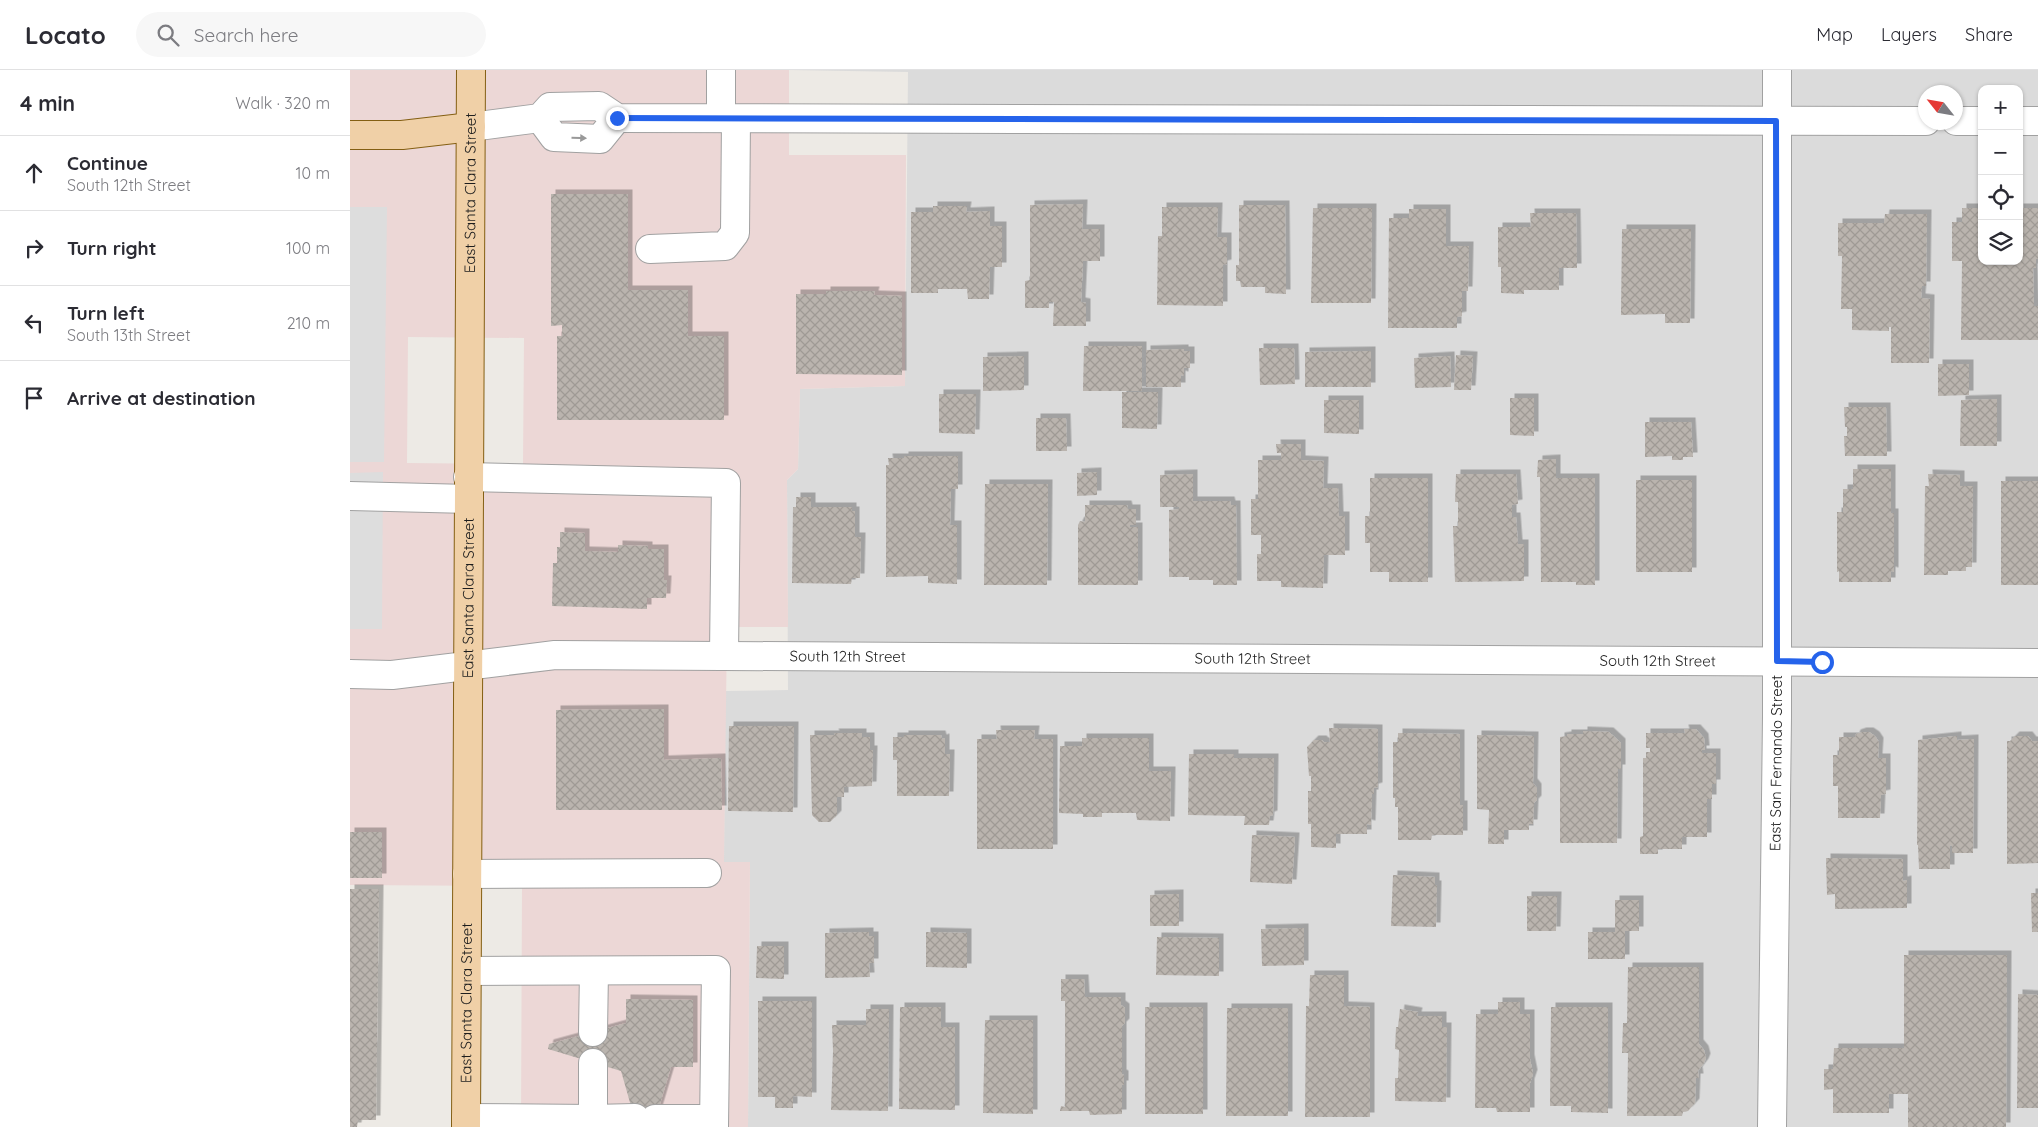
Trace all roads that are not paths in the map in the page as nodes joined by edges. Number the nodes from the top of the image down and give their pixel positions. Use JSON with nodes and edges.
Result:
{"nodes":[{"id":1,"x":470,"y":70,"type":"edge"},
{"id":2,"x":721,"y":70,"type":"edge"},
{"id":3,"x":1777,"y":70,"type":"edge"},
{"id":4,"x":728,"y":119,"type":"junction"},
{"id":5,"x":1776,"y":121,"type":"junction"},
{"id":6,"x":1918,"y":121,"type":"edge"},
{"id":7,"x":1963,"y":121,"type":"edge"},
{"id":8,"x":1978,"y":121,"type":"edge"},
{"id":9,"x":2023,"y":121,"type":"edge"},
{"id":10,"x":2038,"y":121,"type":"edge"},
{"id":11,"x":471,"y":127,"type":"junction"},
{"id":12,"x":350,"y":134,"type":"edge"},
{"id":13,"x":650,"y":249,"type":"dead end"},
{"id":14,"x":468,"y":488,"type":"junction"},
{"id":15,"x":350,"y":496,"type":"edge"},
{"id":16,"x":724,"y":655,"type":"junction"},
{"id":17,"x":1777,"y":661,"type":"junction"},
{"id":18,"x":2038,"y":663,"type":"edge"},
{"id":19,"x":468,"y":665,"type":"junction"},
{"id":20,"x":350,"y":674,"type":"edge"},
{"id":21,"x":707,"y":873,"type":"dead end"},
{"id":22,"x":467,"y":874,"type":"junction"},
{"id":23,"x":467,"y":971,"type":"junction"},
{"id":24,"x":594,"y":971,"type":"junction"},
{"id":25,"x":593,"y":1032,"type":"dead end"},
{"id":26,"x":593,"y":1063,"type":"dead end"},
{"id":27,"x":593,"y":1118,"type":"junction"},
{"id":28,"x":466,"y":1123,"type":"edge"},
{"id":29,"x":714,"y":1123,"type":"edge"},
{"id":30,"x":1772,"y":1127,"type":"edge"}],
"edges":[{"from":1,"to":11,"type":"main road","name":"East Santa Clara Street"},
{"from":2,"to":4,"type":"street"},
{"from":3,"to":5,"type":"street","name":"East San Fernando Street"},
{"from":4,"to":5,"type":"street"},
{"from":4,"to":11,"type":"street"},
{"from":4,"to":13,"type":"street"},
{"from":5,"to":6,"type":"street"},
{"from":5,"to":17,"type":"street","name":"East San Fernando Street"},
{"from":7,"to":8,"type":"street"},
{"from":9,"to":10,"type":"street"},
{"from":11,"to":12,"type":"main road"},
{"from":11,"to":14,"type":"main road","name":"East Santa Clara Street"},
{"from":14,"to":15,"type":"street"},
{"from":14,"to":16,"type":"street"},
{"from":14,"to":19,"type":"main road","name":"East Santa Clara Street"},
{"from":16,"to":17,"type":"street","name":"South 12th Street"},
{"from":16,"to":19,"type":"street","name":"South 12th Street"},
{"from":17,"to":18,"type":"street","name":"South 12th Street"},
{"from":17,"to":30,"type":"street","name":"East San Fernando Street"},
{"from":19,"to":20,"type":"street","name":"South 12th Street"},
{"from":19,"to":22,"type":"main road","name":"East Santa Clara Street"},
{"from":21,"to":22,"type":"street"},
{"from":22,"to":23,"type":"main road","name":"East Santa Clara Street"},
{"from":23,"to":24,"type":"street"},
{"from":23,"to":28,"type":"main road","name":"East Santa Clara Street"},
{"from":24,"to":25,"type":"street"},
{"from":24,"to":29,"type":"street"},
{"from":26,"to":27,"type":"street"},
{"from":27,"to":28,"type":"street"},
{"from":27,"to":29,"type":"street"}]}
